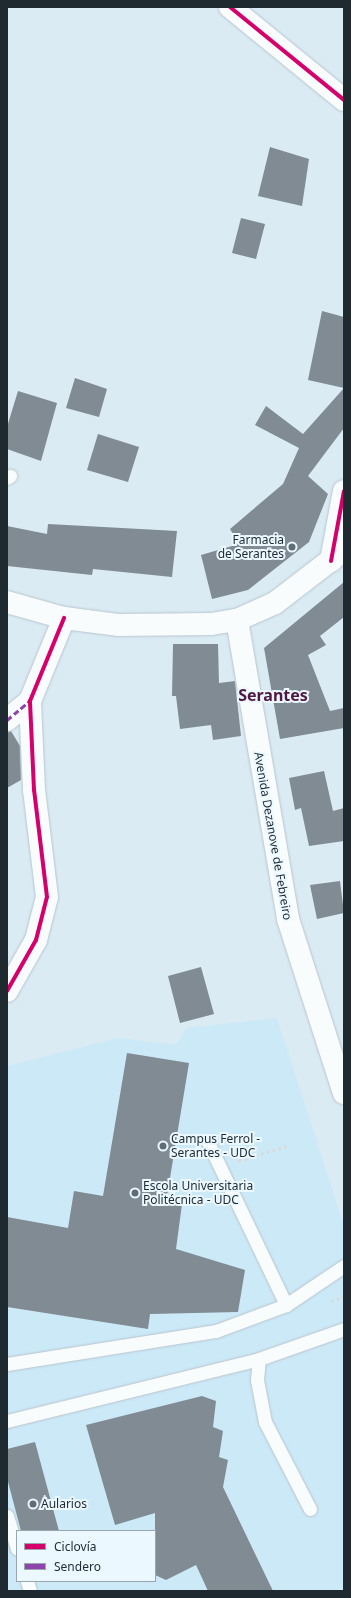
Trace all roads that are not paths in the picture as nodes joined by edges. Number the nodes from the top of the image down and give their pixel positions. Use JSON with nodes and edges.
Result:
{"nodes":[{"id":1,"x":230,"y":7,"type":"edge"},
{"id":2,"x":344,"y":100,"type":"edge"},
{"id":3,"x":344,"y":491,"type":"edge"},
{"id":4,"x":337,"y":556,"type":"edge"},
{"id":5,"x":7,"y":602,"type":"edge"},
{"id":6,"x":64,"y":618,"type":"junction"},
{"id":7,"x":237,"y":620,"type":"junction"},
{"id":8,"x":30,"y":701,"type":"junction"},
{"id":9,"x":7,"y":720,"type":"edge"},
{"id":10,"x":7,"y":991,"type":"edge"},
{"id":11,"x":344,"y":1093,"type":"edge"},
{"id":12,"x":208,"y":1142,"type":"dead end"},
{"id":13,"x":344,"y":1266,"type":"edge"},
{"id":14,"x":286,"y":1305,"type":"junction"},
{"id":15,"x":344,"y":1329,"type":"edge"},
{"id":16,"x":259,"y":1359,"type":"junction"},
{"id":17,"x":7,"y":1364,"type":"edge"},
{"id":18,"x":7,"y":1421,"type":"edge"},
{"id":19,"x":310,"y":1509,"type":"dead end"},
{"id":20,"x":7,"y":1516,"type":"edge"},
{"id":21,"x":16,"y":1545,"type":"edge"}],
"edges":[{"from":1,"to":2,"type":"main road"},
{"from":3,"to":4,"type":"main road"},
{"from":4,"to":7,"type":"main road"},
{"from":5,"to":6,"type":"main road"},
{"from":6,"to":7,"type":"main road"},
{"from":6,"to":8,"type":"main road"},
{"from":7,"to":11,"type":"main road","name":"Avenida Dezanove de Febreiro"},
{"from":8,"to":9,"type":"main road"},
{"from":8,"to":10,"type":"main road"},
{"from":12,"to":14,"type":"lane"},
{"from":13,"to":14,"type":"lane"},
{"from":14,"to":17,"type":"lane"},
{"from":15,"to":16,"type":"lane"},
{"from":16,"to":18,"type":"lane"},
{"from":16,"to":19,"type":"lane"},
{"from":20,"to":21,"type":"lane"}]}
